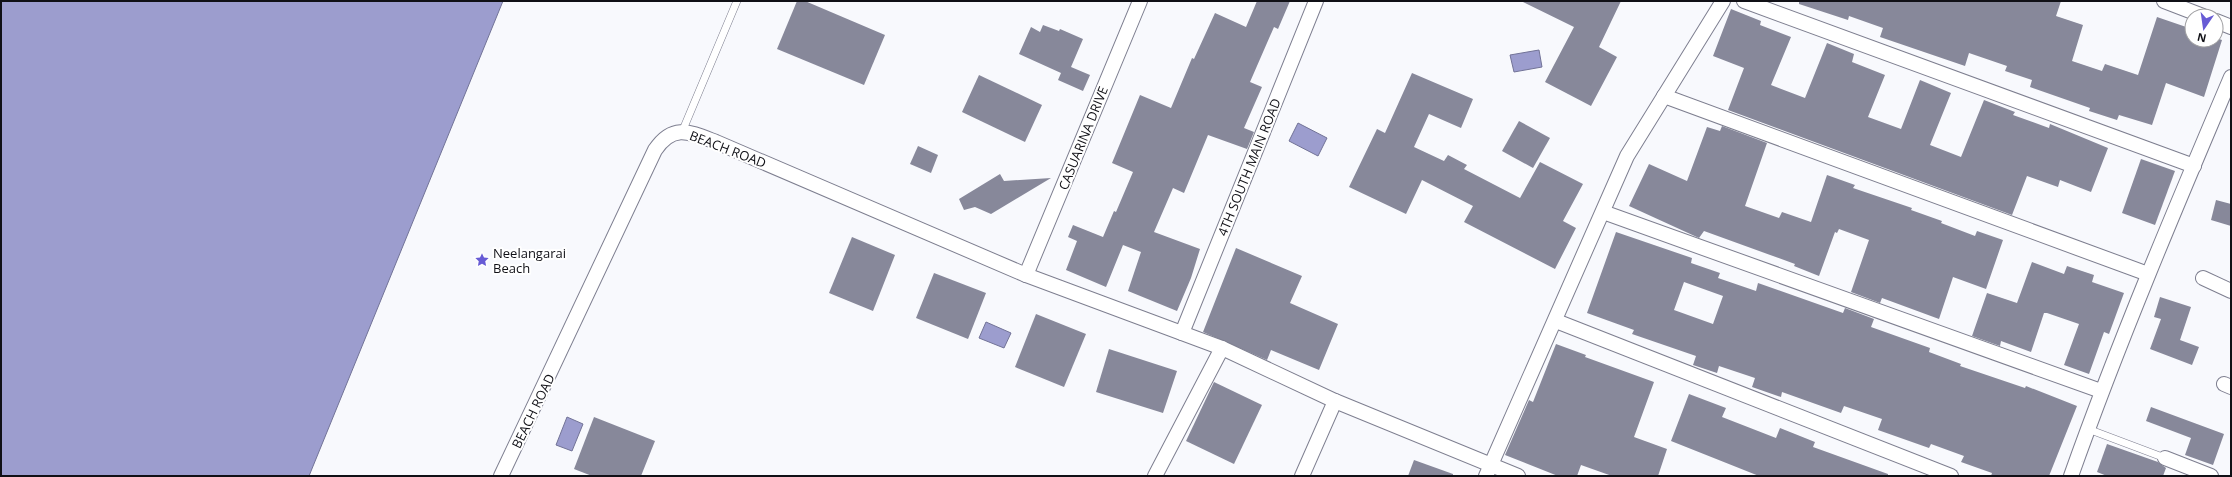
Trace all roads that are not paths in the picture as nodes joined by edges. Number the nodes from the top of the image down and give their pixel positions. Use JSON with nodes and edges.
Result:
{"nodes":[{"id":1,"x":737,"y":1,"type":"edge"},
{"id":2,"x":1140,"y":1,"type":"edge"},
{"id":3,"x":1316,"y":1,"type":"edge"},
{"id":4,"x":1723,"y":1,"type":"edge"},
{"id":5,"x":1744,"y":1,"type":"edge"},
{"id":6,"x":2164,"y":1,"type":"edge"},
{"id":7,"x":2184,"y":9,"type":"edge"},
{"id":8,"x":2231,"y":77,"type":"edge"},
{"id":9,"x":1664,"y":96,"type":"junction"},
{"id":10,"x":682,"y":132,"type":"junction"},
{"id":11,"x":2194,"y":166,"type":"junction"},
{"id":12,"x":1603,"y":212,"type":"junction"},
{"id":13,"x":2148,"y":274,"type":"junction"},
{"id":14,"x":1026,"y":275,"type":"junction"},
{"id":15,"x":2203,"y":278,"type":"dead end"},
{"id":16,"x":2231,"y":291,"type":"edge"},
{"id":17,"x":1556,"y":321,"type":"junction"},
{"id":18,"x":1182,"y":333,"type":"junction"},
{"id":19,"x":1222,"y":348,"type":"junction"},
{"id":20,"x":2101,"y":391,"type":"junction"},
{"id":21,"x":1335,"y":401,"type":"junction"},
{"id":22,"x":2088,"y":429,"type":"junction"},
{"id":23,"x":2165,"y":458,"type":"joint"},
{"id":24,"x":1489,"y":471,"type":"edge"},
{"id":25,"x":501,"y":476,"type":"edge"},
{"id":26,"x":1155,"y":476,"type":"edge"},
{"id":27,"x":1302,"y":476,"type":"edge"},
{"id":28,"x":1518,"y":476,"type":"edge"},
{"id":29,"x":1951,"y":476,"type":"edge"},
{"id":30,"x":2071,"y":476,"type":"edge"},
{"id":31,"x":2211,"y":476,"type":"edge"}],
"edges":[{"from":1,"to":10,"type":"lane"},
{"from":2,"to":14,"type":"street","name":"CASUARINA DRIVE"},
{"from":3,"to":18,"type":"street","name":"4TH SOUTH MAIN ROAD"},
{"from":4,"to":9,"type":"street"},
{"from":5,"to":11,"type":"street"},
{"from":6,"to":7,"type":"street"},
{"from":8,"to":11,"type":"street"},
{"from":9,"to":12,"type":"street"},
{"from":9,"to":13,"type":"street"},
{"from":10,"to":14,"type":"street","name":"BEACH ROAD"},
{"from":10,"to":25,"type":"street","name":"BEACH ROAD"},
{"from":11,"to":13,"type":"street"},
{"from":12,"to":17,"type":"street"},
{"from":12,"to":20,"type":"street"},
{"from":13,"to":20,"type":"street"},
{"from":14,"to":18,"type":"street","name":"BEACH ROAD"},
{"from":15,"to":16,"type":"street"},
{"from":17,"to":24,"type":"street"},
{"from":17,"to":29,"type":"street"},
{"from":18,"to":19,"type":"street","name":"BEACH ROAD"},
{"from":19,"to":21,"type":"street","name":"BEACH ROAD"},
{"from":19,"to":26,"type":"street"},
{"from":20,"to":22,"type":"street"},
{"from":21,"to":24,"type":"street","name":"BEACH ROAD"},
{"from":21,"to":27,"type":"street"},
{"from":22,"to":23,"type":"lane"},
{"from":22,"to":30,"type":"street"},
{"from":23,"to":31,"type":"street"},
{"from":24,"to":28,"type":"street","name":"BEACH ROAD"}]}
